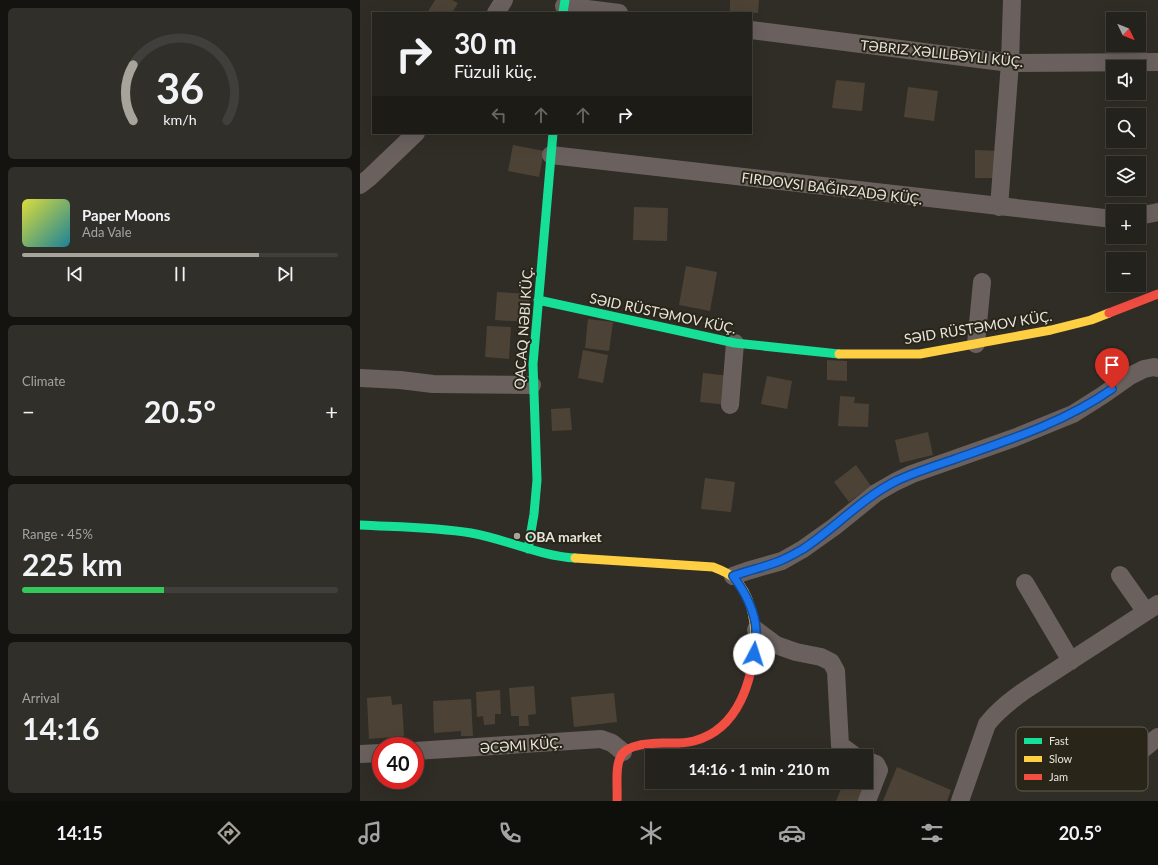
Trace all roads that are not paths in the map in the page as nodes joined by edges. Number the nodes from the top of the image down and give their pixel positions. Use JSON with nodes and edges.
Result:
{"nodes":[{"id":1,"x":504,"y":0,"type":"edge"},
{"id":2,"x":1012,"y":0,"type":"edge"},
{"id":3,"x":564,"y":6,"type":"edge"},
{"id":4,"x":497,"y":12,"type":"edge"},
{"id":5,"x":612,"y":12,"type":"edge"},
{"id":6,"x":752,"y":30,"type":"edge"},
{"id":7,"x":1158,"y":62,"type":"edge"},
{"id":8,"x":1010,"y":63,"type":"junction"},
{"id":9,"x":415,"y":134,"type":"edge"},
{"id":10,"x":553,"y":134,"type":"edge"},
{"id":11,"x":551,"y":155,"type":"junction"},
{"id":12,"x":360,"y":185,"type":"edge"},
{"id":13,"x":999,"y":207,"type":"junction"},
{"id":14,"x":1158,"y":212,"type":"edge"},
{"id":15,"x":1146,"y":215,"type":"edge"},
{"id":16,"x":1106,"y":218,"type":"edge"},
{"id":17,"x":982,"y":282,"type":"dead end"},
{"id":18,"x":1158,"y":294,"type":"edge"},
{"id":19,"x":538,"y":300,"type":"junction"},
{"id":20,"x":735,"y":343,"type":"junction"},
{"id":21,"x":976,"y":344,"type":"junction"},
{"id":22,"x":1158,"y":368,"type":"edge"},
{"id":23,"x":360,"y":378,"type":"edge"},
{"id":24,"x":532,"y":385,"type":"junction"},
{"id":25,"x":730,"y":405,"type":"dead end"},
{"id":26,"x":360,"y":525,"type":"edge"},
{"id":27,"x":528,"y":549,"type":"junction"},
{"id":28,"x":1120,"y":575,"type":"dead end"},
{"id":29,"x":733,"y":576,"type":"junction"},
{"id":30,"x":1025,"y":583,"type":"dead end"},
{"id":31,"x":1152,"y":608,"type":"edge"},
{"id":32,"x":756,"y":630,"type":"junction"},
{"id":33,"x":1071,"y":661,"type":"junction"},
{"id":34,"x":1158,"y":737,"type":"edge"},
{"id":35,"x":1148,"y":745,"type":"edge"},
{"id":36,"x":845,"y":749,"type":"edge"},
{"id":37,"x":424,"y":751,"type":"edge"},
{"id":38,"x":623,"y":752,"type":"junction"},
{"id":39,"x":372,"y":753,"type":"edge"},
{"id":40,"x":360,"y":754,"type":"edge"},
{"id":41,"x":873,"y":763,"type":"edge"},
{"id":42,"x":873,"y":786,"type":"edge"},
{"id":43,"x":872,"y":789,"type":"edge"},
{"id":44,"x":617,"y":801,"type":"edge"},
{"id":45,"x":867,"y":801,"type":"edge"},
{"id":46,"x":960,"y":801,"type":"edge"}],
"edges":[{"from":1,"to":4,"type":"street"},
{"from":2,"to":8,"type":"street"},
{"from":3,"to":5,"type":"street"},
{"from":6,"to":8,"type":"street","name":"TƏBRIZ XƏLILBƏYLI KÜÇ."},
{"from":7,"to":8,"type":"street","name":"TƏBRIZ XƏLILBƏYLI KÜÇ."},
{"from":8,"to":13,"type":"street"},
{"from":9,"to":12,"type":"street"},
{"from":10,"to":11,"type":"street","name":"QACAQ NƏBI KÜÇ."},
{"from":11,"to":13,"type":"street"},
{"from":11,"to":19,"type":"street","name":"QACAQ NƏBI KÜÇ."},
{"from":13,"to":16,"type":"street"},
{"from":14,"to":15,"type":"street"},
{"from":17,"to":21,"type":"street"},
{"from":18,"to":21,"type":"street","name":"SƏID RÜSTƏMOV KÜÇ."},
{"from":19,"to":20,"type":"street","name":"SƏID RÜSTƏMOV KÜÇ."},
{"from":19,"to":24,"type":"street","name":"QACAQ NƏBI KÜÇ."},
{"from":20,"to":21,"type":"street","name":"SƏID RÜSTƏMOV KÜÇ."},
{"from":20,"to":25,"type":"street"},
{"from":22,"to":29,"type":"street"},
{"from":23,"to":24,"type":"street"},
{"from":24,"to":27,"type":"street","name":"QACAQ NƏBI KÜÇ."},
{"from":26,"to":27,"type":"street"},
{"from":27,"to":29,"type":"street"},
{"from":28,"to":31,"type":"street"},
{"from":29,"to":32,"type":"street"},
{"from":30,"to":33,"type":"street"},
{"from":31,"to":33,"type":"street"},
{"from":32,"to":36,"type":"street"},
{"from":32,"to":38,"type":"street"},
{"from":33,"to":46,"type":"street"},
{"from":34,"to":35,"type":"street"},
{"from":37,"to":38,"type":"street","name":"ƏCƏMI KÜÇ."},
{"from":38,"to":44,"type":"street"},
{"from":39,"to":40,"type":"street"},
{"from":41,"to":42,"type":"street"},
{"from":43,"to":45,"type":"street"}]}
